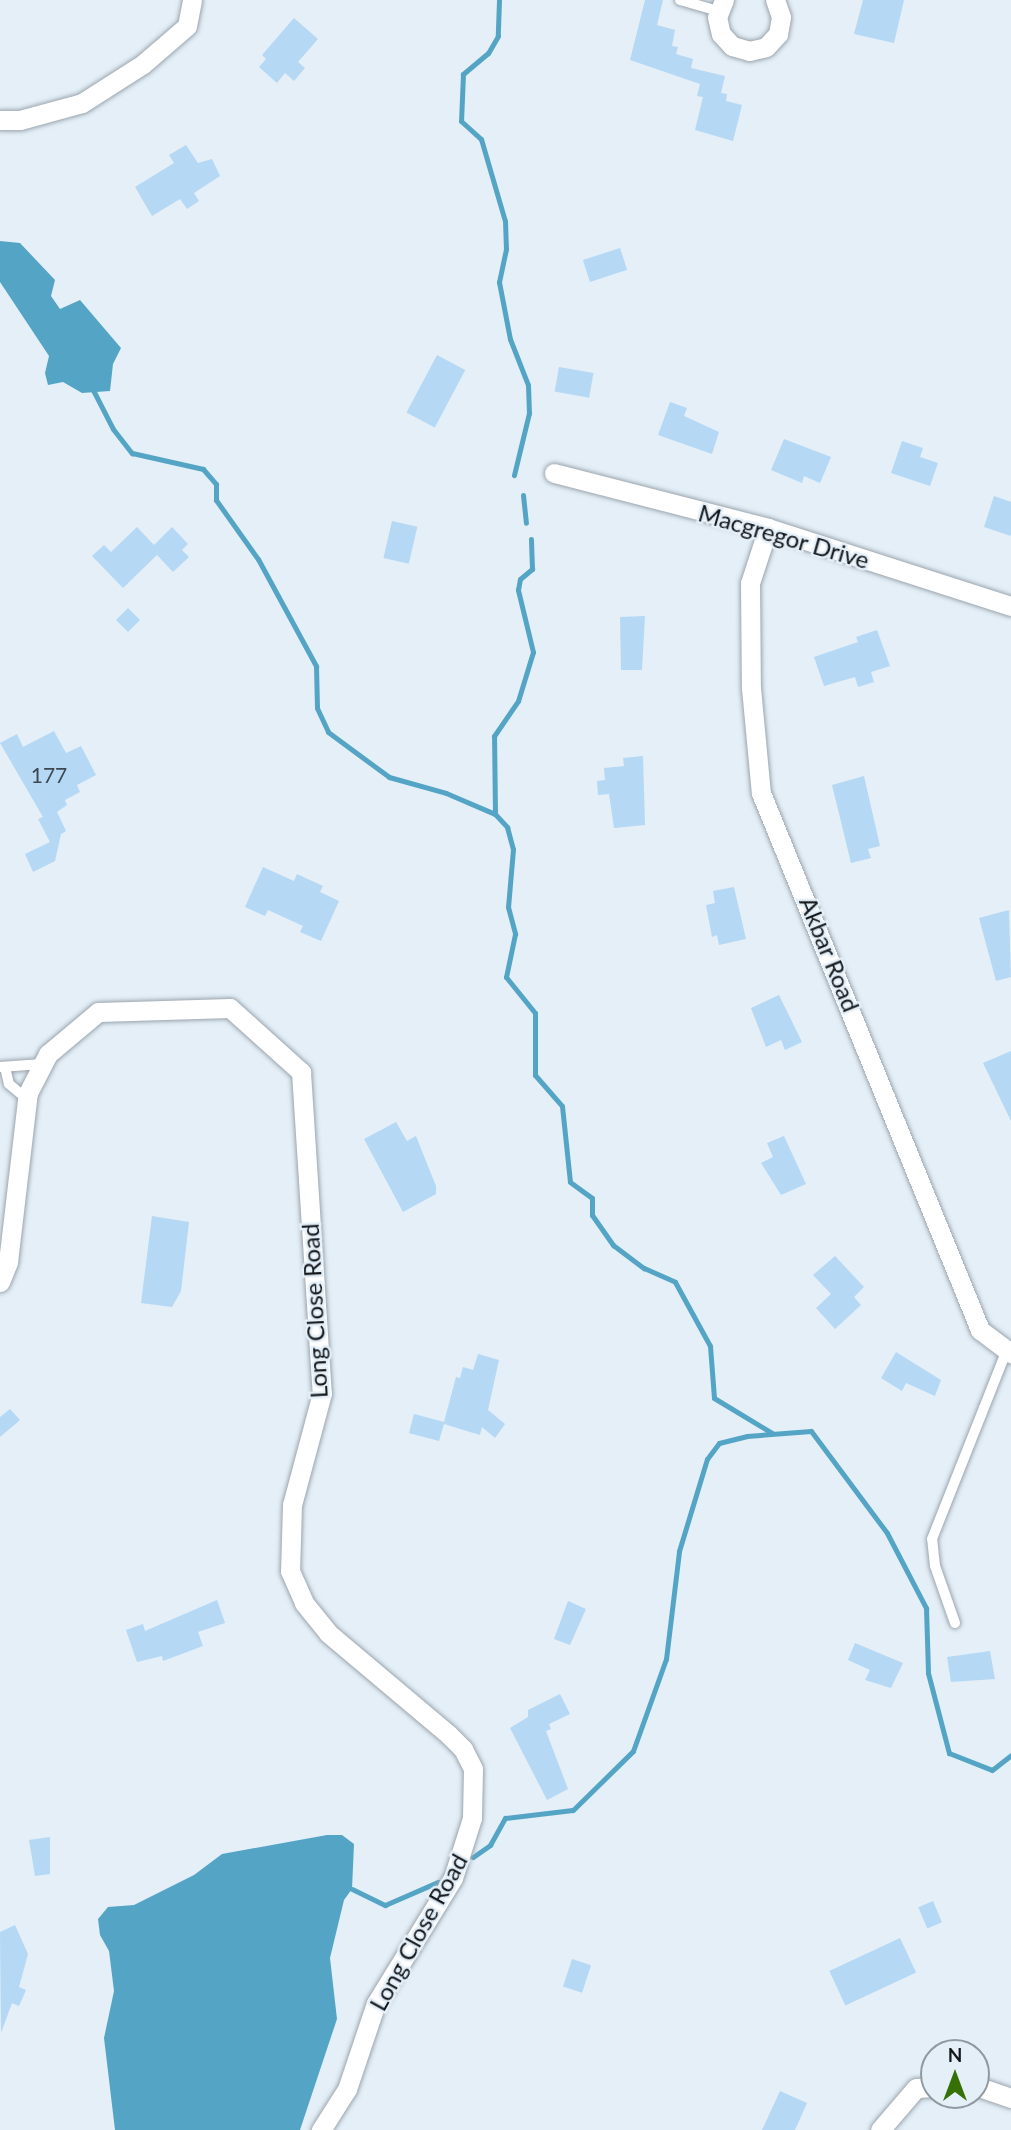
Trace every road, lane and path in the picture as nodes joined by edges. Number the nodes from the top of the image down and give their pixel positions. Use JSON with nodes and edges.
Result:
{"nodes":[{"id":1,"x":192,"y":0,"type":"edge"},
{"id":2,"x":680,"y":0,"type":"edge"},
{"id":3,"x":781,"y":2,"type":"edge"},
{"id":4,"x":721,"y":6,"type":"edge"},
{"id":5,"x":0,"y":120,"type":"edge"},
{"id":6,"x":554,"y":473,"type":"dead end"},
{"id":7,"x":768,"y":528,"type":"junction"},
{"id":8,"x":1011,"y":606,"type":"edge"},
{"id":9,"x":43,"y":1064,"type":"junction"},
{"id":10,"x":3,"y":1067,"type":"edge"},
{"id":11,"x":27,"y":1099,"type":"junction"},
{"id":12,"x":0,"y":1282,"type":"edge"},
{"id":13,"x":1009,"y":1352,"type":"edge"},
{"id":14,"x":955,"y":1623,"type":"dead end"},
{"id":15,"x":920,"y":2088,"type":"edge"},
{"id":16,"x":990,"y":2091,"type":"edge"},
{"id":17,"x":1011,"y":2098,"type":"edge"},
{"id":18,"x":321,"y":2130,"type":"edge"},
{"id":19,"x":880,"y":2130,"type":"edge"}],
"edges":[{"from":1,"to":5,"type":"street"},
{"from":2,"to":4,"type":"lane"},
{"from":3,"to":4,"type":"street"},
{"from":6,"to":7,"type":"street","name":"Macgregor Drive"},
{"from":7,"to":8,"type":"street","name":"Macgregor Drive"},
{"from":7,"to":13,"type":"street","name":"Akbar Road"},
{"from":9,"to":10,"type":"lane"},
{"from":9,"to":11,"type":"street","name":"Long Close Road"},
{"from":9,"to":18,"type":"street","name":"Long Close Road"},
{"from":10,"to":11,"type":"lane"},
{"from":11,"to":12,"type":"street","name":"Long Close Road"},
{"from":13,"to":14,"type":"lane"},
{"from":15,"to":19,"type":"street"},
{"from":16,"to":17,"type":"street"}]}
